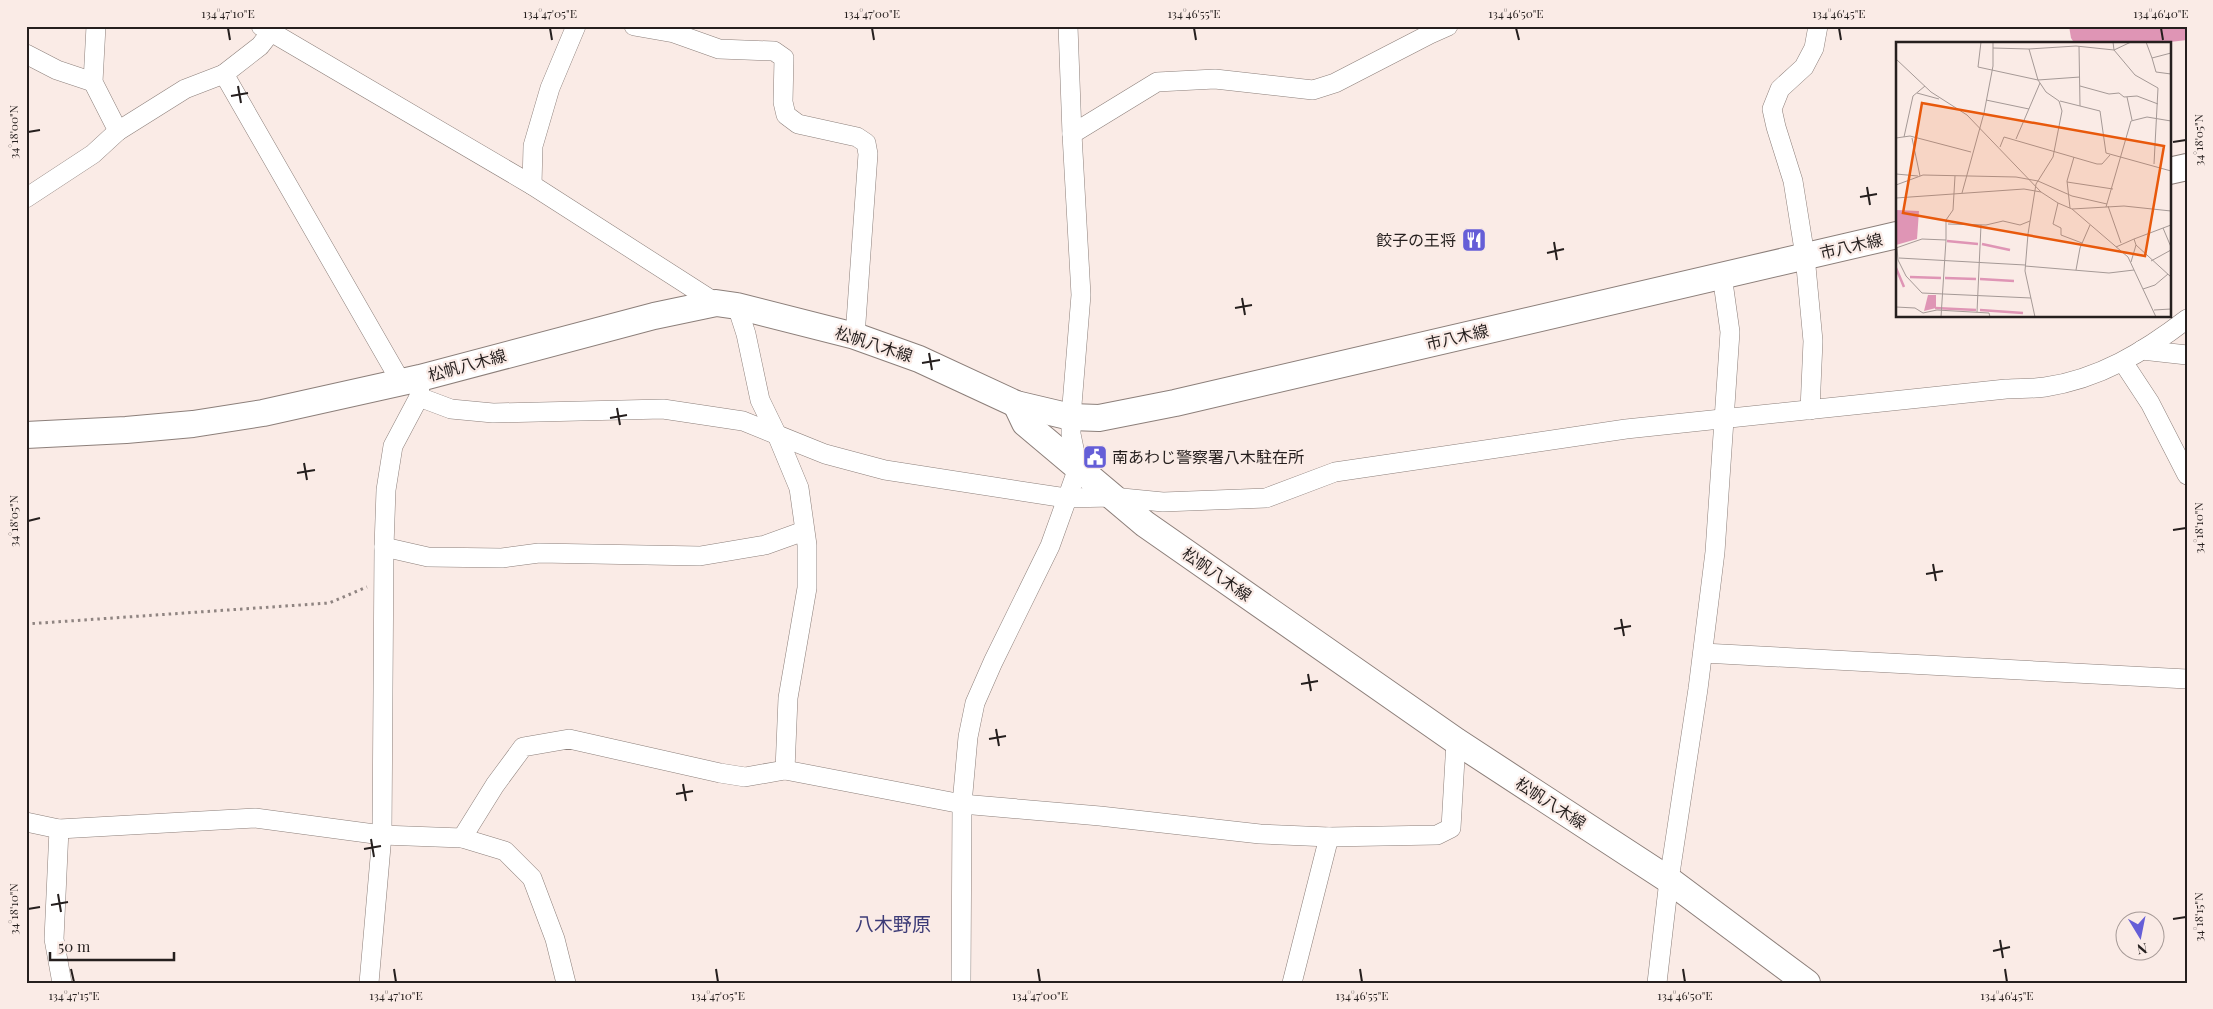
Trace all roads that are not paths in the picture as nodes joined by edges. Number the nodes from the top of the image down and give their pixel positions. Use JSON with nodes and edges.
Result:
{"nodes":[{"id":1,"x":96,"y":26,"type":"edge"},
{"id":2,"x":576,"y":26,"type":"edge"},
{"id":3,"x":634,"y":26,"type":"edge"},
{"id":4,"x":1068,"y":26,"type":"edge"},
{"id":5,"x":1448,"y":26,"type":"edge"},
{"id":6,"x":1818,"y":26,"type":"edge"},
{"id":7,"x":266,"y":29,"type":"edge"},
{"id":8,"x":26,"y":54,"type":"edge"},
{"id":9,"x":224,"y":74,"type":"junction"},
{"id":10,"x":93,"y":82,"type":"junction"},
{"id":11,"x":118,"y":131,"type":"junction"},
{"id":12,"x":1072,"y":134,"type":"junction"},
{"id":13,"x":2187,"y":167,"type":"edge"},
{"id":14,"x":2170,"y":171,"type":"edge"},
{"id":15,"x":532,"y":185,"type":"junction"},
{"id":16,"x":26,"y":198,"type":"edge"},
{"id":17,"x":1896,"y":235,"type":"edge"},
{"id":18,"x":1805,"y":256,"type":"junction"},
{"id":19,"x":1722,"y":275,"type":"junction"},
{"id":20,"x":726,"y":305,"type":"junction"},
{"id":21,"x":2187,"y":319,"type":"edge"},
{"id":22,"x":855,"y":336,"type":"junction"},
{"id":23,"x":2142,"y":350,"type":"junction"},
{"id":24,"x":2187,"y":355,"type":"edge"},
{"id":25,"x":2123,"y":362,"type":"junction"},
{"id":26,"x":413,"y":386,"type":"junction"},
{"id":27,"x":1016,"y":404,"type":"junction"},
{"id":28,"x":1810,"y":410,"type":"junction"},
{"id":29,"x":1071,"y":417,"type":"junction"},
{"id":30,"x":1725,"y":420,"type":"junction"},
{"id":31,"x":26,"y":435,"type":"edge"},
{"id":32,"x":777,"y":435,"type":"junction"},
{"id":33,"x":1078,"y":468,"type":"junction"},
{"id":34,"x":2187,"y":475,"type":"edge"},
{"id":35,"x":1112,"y":497,"type":"junction"},
{"id":36,"x":1066,"y":498,"type":"junction"},
{"id":37,"x":804,"y":531,"type":"junction"},
{"id":38,"x":384,"y":548,"type":"junction"},
{"id":39,"x":1703,"y":653,"type":"junction"},
{"id":40,"x":2187,"y":679,"type":"edge"},
{"id":41,"x":1456,"y":741,"type":"junction"},
{"id":42,"x":785,"y":770,"type":"junction"},
{"id":43,"x":962,"y":804,"type":"junction"},
{"id":44,"x":26,"y":822,"type":"edge"},
{"id":45,"x":59,"y":829,"type":"junction"},
{"id":46,"x":382,"y":835,"type":"junction"},
{"id":47,"x":1329,"y":837,"type":"junction"},
{"id":48,"x":462,"y":838,"type":"junction"},
{"id":49,"x":1669,"y":880,"type":"junction"},
{"id":50,"x":62,"y":983,"type":"edge"},
{"id":51,"x":369,"y":983,"type":"edge"},
{"id":52,"x":566,"y":983,"type":"edge"},
{"id":53,"x":961,"y":983,"type":"edge"},
{"id":54,"x":1292,"y":983,"type":"edge"},
{"id":55,"x":1657,"y":983,"type":"edge"},
{"id":56,"x":1807,"y":983,"type":"edge"}],
"edges":[{"from":1,"to":10,"type":"street"},
{"from":2,"to":15,"type":"street"},
{"from":3,"to":22,"type":"street"},
{"from":4,"to":12,"type":"street"},
{"from":5,"to":12,"type":"street"},
{"from":6,"to":18,"type":"street"},
{"from":7,"to":9,"type":"street"},
{"from":7,"to":15,"type":"street"},
{"from":8,"to":10,"type":"street"},
{"from":9,"to":11,"type":"street"},
{"from":9,"to":26,"type":"street"},
{"from":10,"to":11,"type":"street"},
{"from":11,"to":16,"type":"street"},
{"from":12,"to":29,"type":"street"},
{"from":13,"to":14,"type":"main road"},
{"from":15,"to":20,"type":"street"},
{"from":17,"to":18,"type":"main road","name":"市八木線"},
{"from":18,"to":19,"type":"main road","name":"市八木線"},
{"from":18,"to":28,"type":"street"},
{"from":19,"to":29,"type":"main road","name":"市八木線"},
{"from":19,"to":30,"type":"street"},
{"from":20,"to":22,"type":"main road","name":"松帆八木線"},
{"from":20,"to":26,"type":"main road","name":"松帆八木線"},
{"from":20,"to":32,"type":"street"},
{"from":21,"to":23,"type":"street"},
{"from":22,"to":27,"type":"main road","name":"松帆八木線"},
{"from":23,"to":24,"type":"street"},
{"from":23,"to":25,"type":"street"},
{"from":25,"to":28,"type":"street"},
{"from":25,"to":34,"type":"street"},
{"from":26,"to":31,"type":"main road","name":"松帆八木線"},
{"from":26,"to":32,"type":"street"},
{"from":26,"to":38,"type":"street"},
{"from":27,"to":29,"type":"main road","name":"市八木線"},
{"from":27,"to":33,"type":"main road","name":"松帆八木線"},
{"from":28,"to":30,"type":"street"},
{"from":29,"to":33,"type":"street"},
{"from":30,"to":35,"type":"street"},
{"from":30,"to":39,"type":"street"},
{"from":32,"to":36,"type":"street"},
{"from":32,"to":37,"type":"street"},
{"from":33,"to":35,"type":"main road","name":"松帆八木線"},
{"from":33,"to":36,"type":"street"},
{"from":35,"to":36,"type":"street"},
{"from":35,"to":41,"type":"main road","name":"松帆八木線"},
{"from":36,"to":43,"type":"street"},
{"from":37,"to":38,"type":"street"},
{"from":37,"to":42,"type":"street"},
{"from":38,"to":46,"type":"street"},
{"from":39,"to":40,"type":"street"},
{"from":39,"to":49,"type":"street"},
{"from":41,"to":47,"type":"street"},
{"from":41,"to":49,"type":"main road","name":"松帆八木線"},
{"from":42,"to":43,"type":"street"},
{"from":42,"to":48,"type":"street"},
{"from":43,"to":47,"type":"street"},
{"from":43,"to":53,"type":"street"},
{"from":44,"to":45,"type":"street"},
{"from":45,"to":46,"type":"street"},
{"from":45,"to":50,"type":"street"},
{"from":46,"to":48,"type":"street"},
{"from":46,"to":51,"type":"street"},
{"from":47,"to":54,"type":"street"},
{"from":48,"to":52,"type":"street"},
{"from":49,"to":55,"type":"street"},
{"from":49,"to":56,"type":"main road","name":"松帆八木線"}]}
